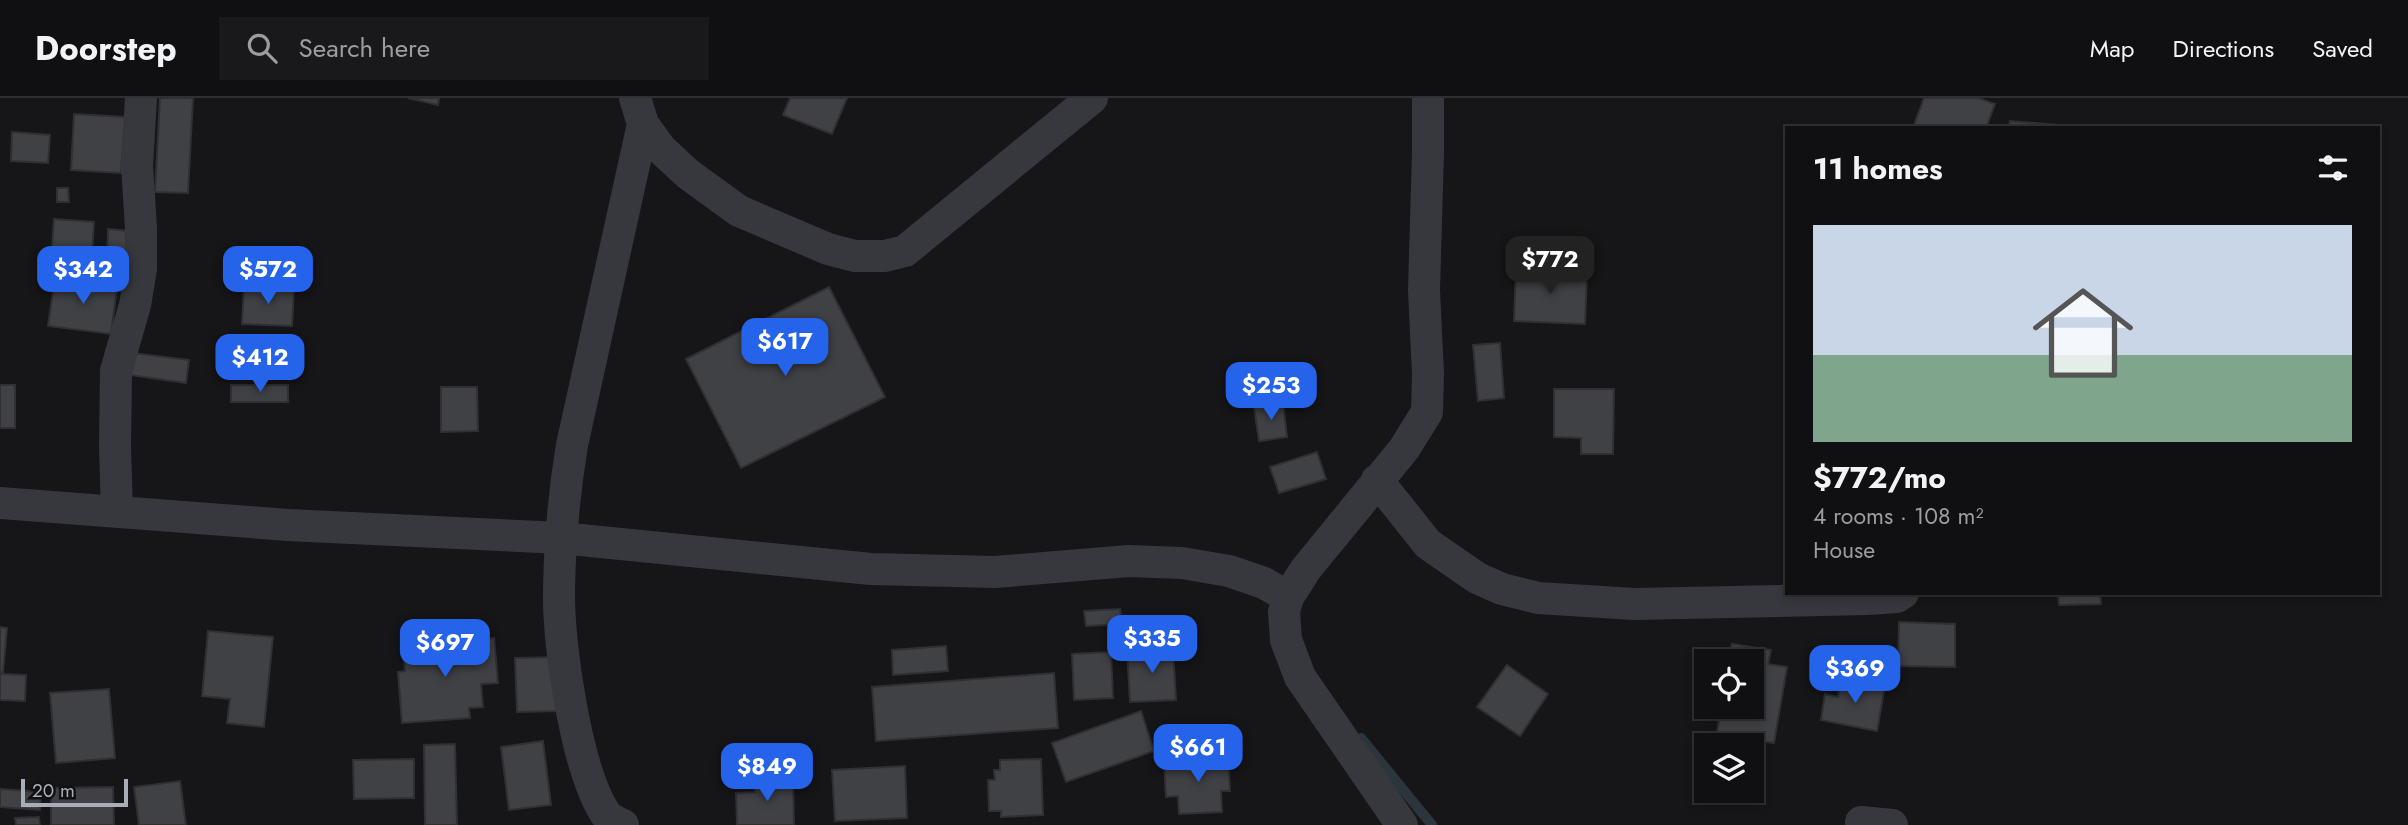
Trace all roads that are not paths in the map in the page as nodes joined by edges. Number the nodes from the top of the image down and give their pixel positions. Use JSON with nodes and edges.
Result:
{"nodes":[{"id":1,"x":141,"y":98,"type":"edge"},
{"id":2,"x":1092,"y":98,"type":"edge"},
{"id":3,"x":1427,"y":98,"type":"edge"},
{"id":4,"x":639,"y":111,"type":"edge"},
{"id":5,"x":1377,"y":480,"type":"junction"},
{"id":6,"x":0,"y":503,"type":"edge"},
{"id":7,"x":117,"y":512,"type":"junction"},
{"id":8,"x":561,"y":538,"type":"junction"},
{"id":9,"x":1900,"y":595,"type":"edge"},
{"id":10,"x":1288,"y":597,"type":"junction"},
{"id":11,"x":1861,"y":822,"type":"dead end"},
{"id":12,"x":622,"y":825,"type":"edge"},
{"id":13,"x":1402,"y":825,"type":"edge"},
{"id":14,"x":1892,"y":825,"type":"edge"}],
"edges":[{"from":1,"to":7,"type":"street"},
{"from":2,"to":4,"type":"street"},
{"from":3,"to":5,"type":"street"},
{"from":4,"to":8,"type":"street"},
{"from":5,"to":9,"type":"street"},
{"from":5,"to":10,"type":"street"},
{"from":6,"to":7,"type":"street"},
{"from":7,"to":8,"type":"street"},
{"from":8,"to":10,"type":"street"},
{"from":8,"to":12,"type":"street"},
{"from":10,"to":13,"type":"street"},
{"from":11,"to":14,"type":"street"}]}
